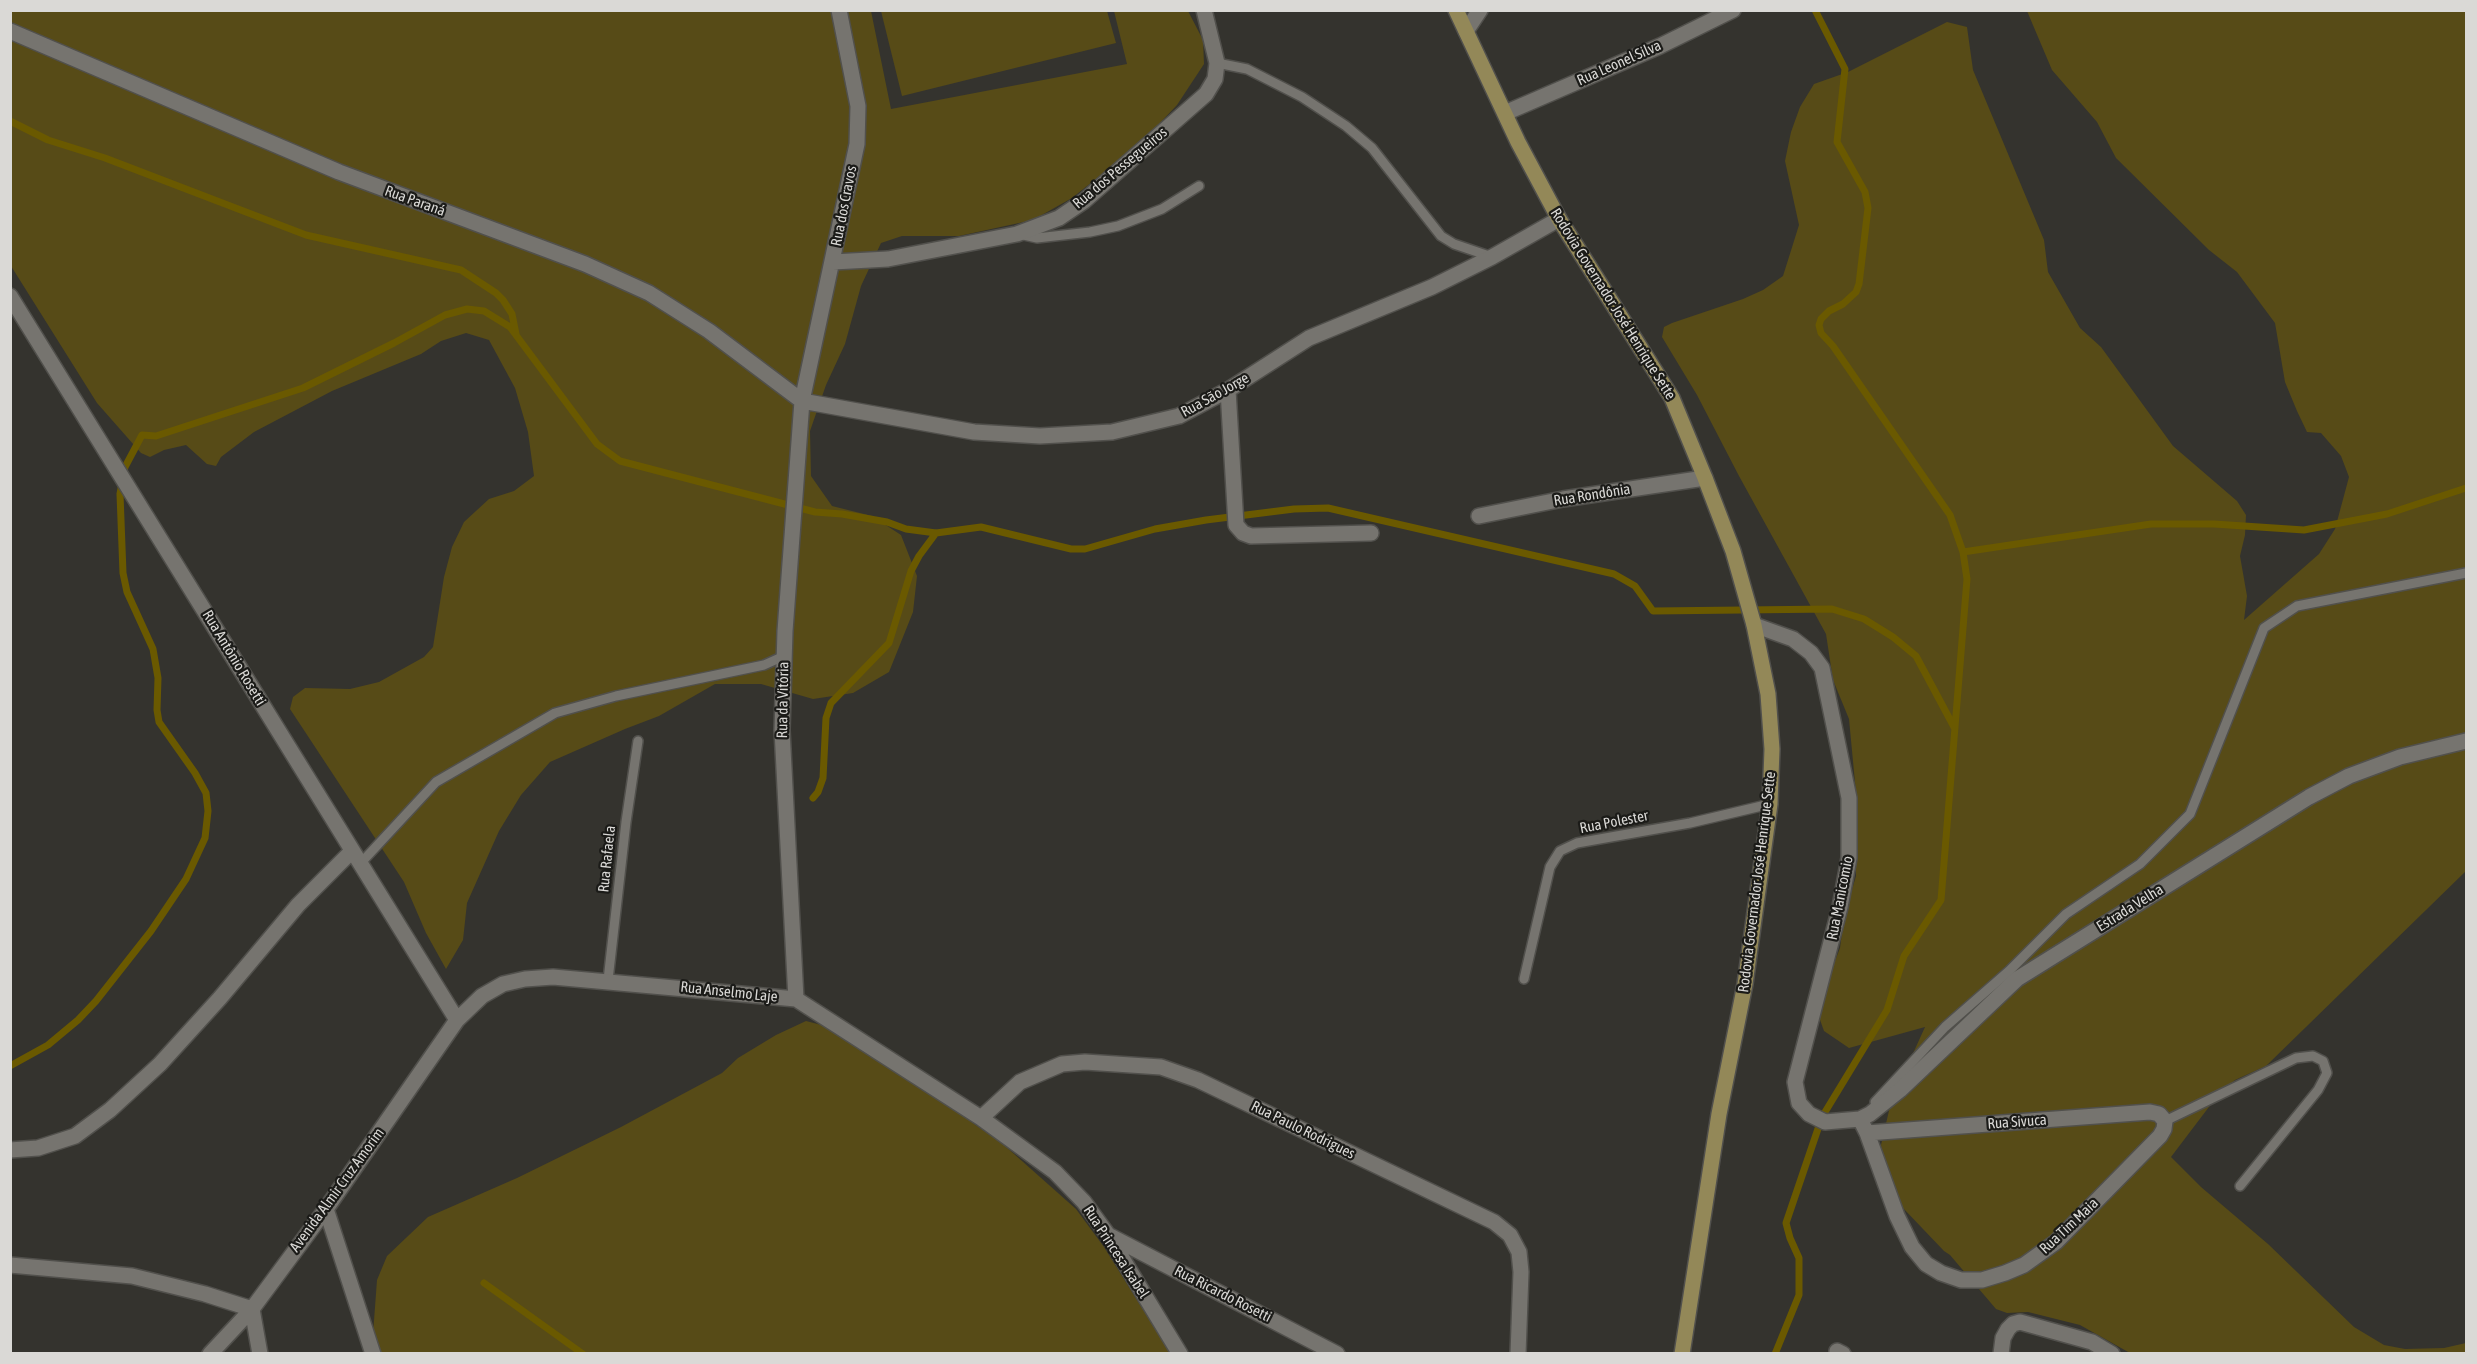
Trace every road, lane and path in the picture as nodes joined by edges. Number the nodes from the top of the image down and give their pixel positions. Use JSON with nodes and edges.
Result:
{"nodes":[{"id":1,"x":839,"y":10,"type":"edge"},
{"id":2,"x":1204,"y":10,"type":"edge"},
{"id":3,"x":1455,"y":10,"type":"edge"},
{"id":4,"x":1480,"y":10,"type":"edge"},
{"id":5,"x":1733,"y":10,"type":"edge"},
{"id":6,"x":10,"y":31,"type":"edge"},
{"id":7,"x":1466,"y":31,"type":"junction"},
{"id":8,"x":1217,"y":63,"type":"junction"},
{"id":9,"x":1505,"y":113,"type":"junction"},
{"id":10,"x":1199,"y":186,"type":"dead end"},
{"id":11,"x":1559,"y":219,"type":"junction"},
{"id":12,"x":1017,"y":234,"type":"junction"},
{"id":13,"x":1492,"y":257,"type":"junction"},
{"id":14,"x":833,"y":262,"type":"junction"},
{"id":15,"x":10,"y":296,"type":"edge"},
{"id":16,"x":1228,"y":390,"type":"junction"},
{"id":17,"x":802,"y":401,"type":"junction"},
{"id":18,"x":1706,"y":478,"type":"junction"},
{"id":19,"x":1479,"y":516,"type":"dead end"},
{"id":20,"x":1371,"y":533,"type":"dead end"},
{"id":21,"x":2466,"y":573,"type":"edge"},
{"id":22,"x":1754,"y":625,"type":"junction"},
{"id":23,"x":784,"y":656,"type":"junction"},
{"id":24,"x":638,"y":741,"type":"dead end"},
{"id":25,"x":2466,"y":741,"type":"edge"},
{"id":26,"x":1770,"y":804,"type":"junction"},
{"id":27,"x":355,"y":858,"type":"junction"},
{"id":28,"x":1524,"y":979,"type":"dead end"},
{"id":29,"x":608,"y":980,"type":"junction"},
{"id":30,"x":796,"y":999,"type":"junction"},
{"id":31,"x":457,"y":1020,"type":"junction"},
{"id":32,"x":981,"y":1118,"type":"junction"},
{"id":33,"x":2165,"y":1120,"type":"junction"},
{"id":34,"x":1825,"y":1122,"type":"joint"},
{"id":35,"x":1863,"y":1126,"type":"junction"},
{"id":36,"x":10,"y":1150,"type":"edge"},
{"id":37,"x":2240,"y":1186,"type":"dead end"},
{"id":38,"x":326,"y":1209,"type":"junction"},
{"id":39,"x":1108,"y":1235,"type":"junction"},
{"id":40,"x":10,"y":1265,"type":"edge"},
{"id":41,"x":252,"y":1309,"type":"junction"},
{"id":42,"x":2002,"y":1346,"type":"edge"},
{"id":43,"x":210,"y":1353,"type":"edge"},
{"id":44,"x":260,"y":1353,"type":"edge"},
{"id":45,"x":373,"y":1353,"type":"edge"},
{"id":46,"x":1180,"y":1353,"type":"edge"},
{"id":47,"x":1337,"y":1353,"type":"edge"},
{"id":48,"x":1518,"y":1353,"type":"edge"},
{"id":49,"x":1682,"y":1353,"type":"edge"},
{"id":50,"x":2112,"y":1353,"type":"edge"}],
"edges":[{"from":1,"to":14,"type":"street","name":"Rua dos Cravos"},
{"from":2,"to":8,"type":"street"},
{"from":3,"to":7,"type":"main road","name":"Rodovia Governador José Henrique Sette"},
{"from":4,"to":7,"type":"street"},
{"from":5,"to":9,"type":"street","name":"Rua Leonel Silva"},
{"from":6,"to":17,"type":"street","name":"Rua Paraná"},
{"from":7,"to":9,"type":"main road","name":"Rodovia Governador José Henrique Sette"},
{"from":8,"to":12,"type":"street","name":"Rua dos Pessegueiros"},
{"from":8,"to":13,"type":"lane"},
{"from":9,"to":11,"type":"main road","name":"Rodovia Governador José Henrique Sette"},
{"from":10,"to":12,"type":"lane"},
{"from":11,"to":13,"type":"street","name":"Rua São Jorge"},
{"from":11,"to":18,"type":"main road","name":"Rodovia Governador José Henrique Sette"},
{"from":12,"to":14,"type":"street","name":"Rua dos Pessegueiros"},
{"from":13,"to":16,"type":"street","name":"Rua São Jorge"},
{"from":14,"to":17,"type":"street","name":"Rua dos Cravos"},
{"from":15,"to":27,"type":"street","name":"Rua Antônio Rosetti"},
{"from":16,"to":17,"type":"street","name":"Rua São Jorge"},
{"from":16,"to":20,"type":"street"},
{"from":17,"to":23,"type":"street","name":"Rua da Vitória"},
{"from":18,"to":19,"type":"street","name":"Rua Rondônia"},
{"from":18,"to":22,"type":"main road","name":"Rodovia Governador José Henrique Sette"},
{"from":21,"to":35,"type":"lane"},
{"from":22,"to":26,"type":"main road","name":"Rodovia Governador José Henrique Sette"},
{"from":22,"to":34,"type":"street","name":"Rua Manicomio"},
{"from":23,"to":27,"type":"lane"},
{"from":23,"to":30,"type":"street","name":"Rua da Vitória"},
{"from":24,"to":29,"type":"lane","name":"Rua Rafaela"},
{"from":25,"to":35,"type":"street","name":"Estrada Velha"},
{"from":26,"to":28,"type":"lane","name":"Rua Polester"},
{"from":26,"to":49,"type":"main road","name":"Rodovia Governador José Henrique Sette"},
{"from":27,"to":31,"type":"street","name":"Rua Antônio Rosetti"},
{"from":27,"to":36,"type":"street"},
{"from":29,"to":30,"type":"street","name":"Rua Anselmo Laje"},
{"from":29,"to":31,"type":"street","name":"Rua Anselmo Laje"},
{"from":30,"to":32,"type":"street","name":"Rua Anselmo Laje"},
{"from":31,"to":38,"type":"street","name":"Avenida Almir Cruz Amorim"},
{"from":32,"to":39,"type":"street","name":"Rua Princesa Isabel"},
{"from":32,"to":48,"type":"street","name":"Rua Paulo Rodrigues"},
{"from":33,"to":35,"type":"street","name":"Rua Sivuca"},
{"from":33,"to":35,"type":"street","name":"Rua Tim Maia"},
{"from":33,"to":37,"type":"lane"},
{"from":34,"to":35,"type":"street","name":"Estrada Velha"},
{"from":38,"to":41,"type":"street","name":"Avenida Almir Cruz Amorim"},
{"from":38,"to":45,"type":"street"},
{"from":39,"to":46,"type":"street","name":"Rua Princesa Isabel"},
{"from":39,"to":47,"type":"street","name":"Rua Ricardo Rosetti"},
{"from":40,"to":41,"type":"street"},
{"from":41,"to":43,"type":"street","name":"Avenida Almir Cruz Amorim"},
{"from":41,"to":44,"type":"street"},
{"from":42,"to":50,"type":"street"}]}
